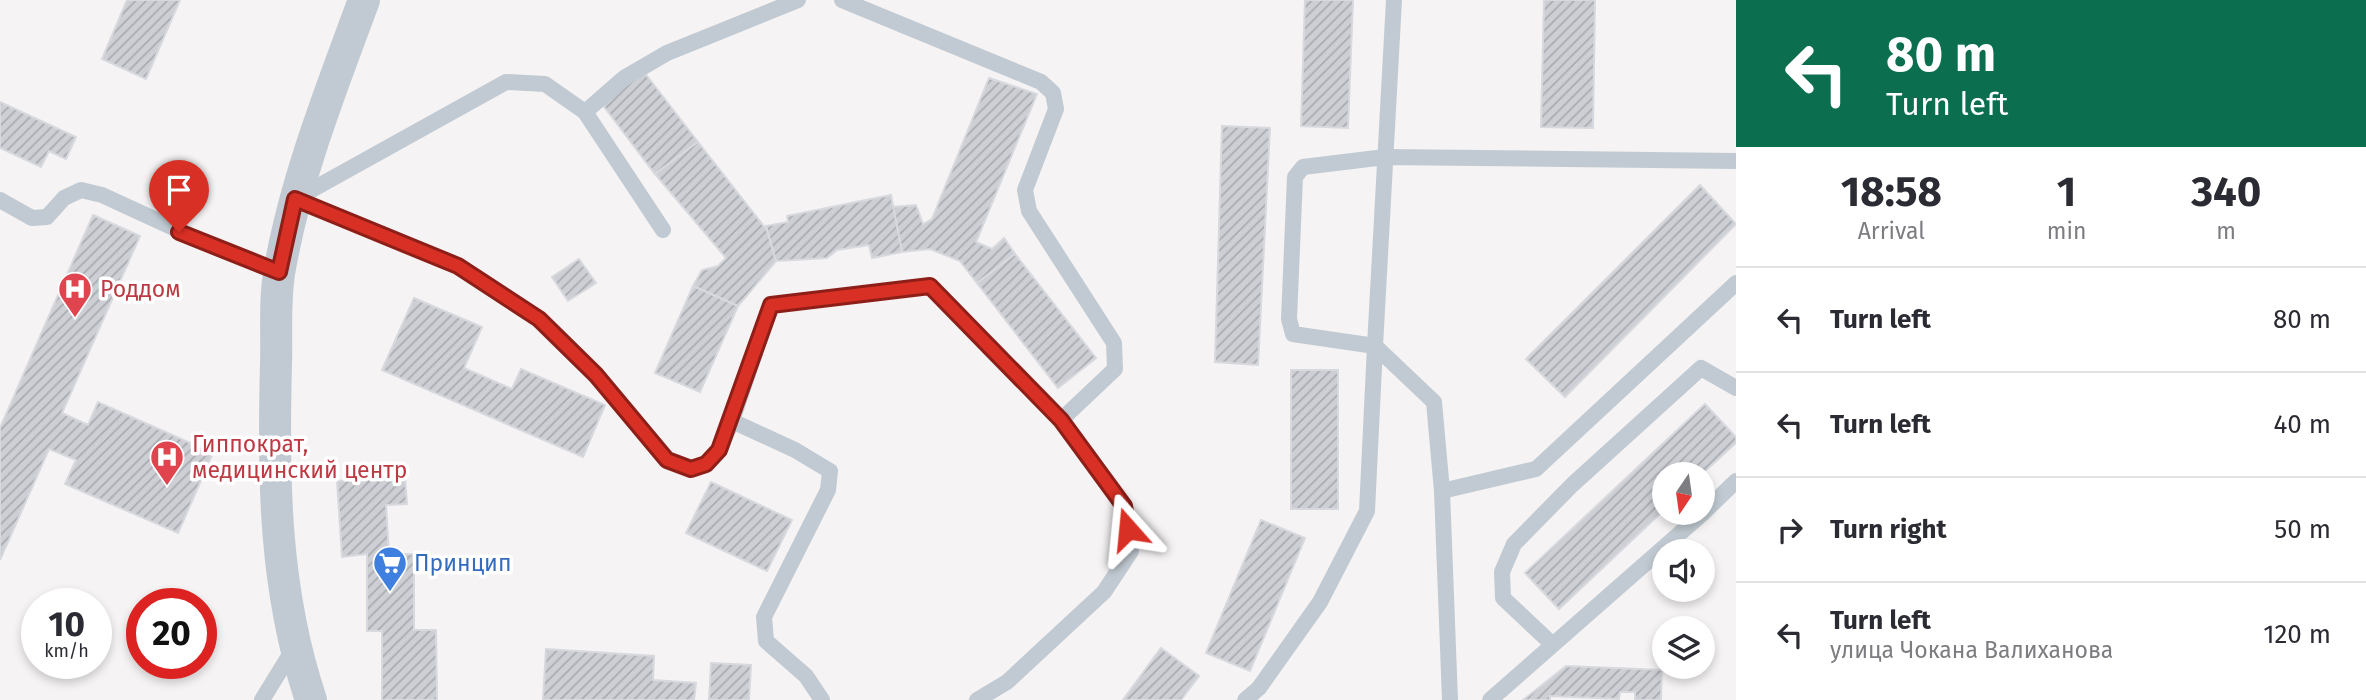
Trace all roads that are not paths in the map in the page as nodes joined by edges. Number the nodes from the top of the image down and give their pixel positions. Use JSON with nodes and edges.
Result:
{"nodes":[{"id":1,"x":364,"y":0,"type":"edge"},
{"id":2,"x":798,"y":0,"type":"edge"},
{"id":3,"x":842,"y":0,"type":"edge"},
{"id":4,"x":1394,"y":0,"type":"edge"},
{"id":5,"x":586,"y":112,"type":"junction"},
{"id":6,"x":1385,"y":158,"type":"junction"},
{"id":7,"x":1736,"y":161,"type":"edge"},
{"id":8,"x":295,"y":199,"type":"junction"},
{"id":9,"x":0,"y":200,"type":"edge"},
{"id":10,"x":663,"y":230,"type":"dead end"},
{"id":11,"x":279,"y":272,"type":"junction"},
{"id":12,"x":1736,"y":282,"type":"edge"},
{"id":13,"x":1375,"y":346,"type":"junction"},
{"id":14,"x":1736,"y":388,"type":"edge"},
{"id":15,"x":1061,"y":420,"type":"junction"},
{"id":16,"x":732,"y":421,"type":"junction"},
{"id":17,"x":1736,"y":481,"type":"edge"},
{"id":18,"x":1442,"y":491,"type":"junction"},
{"id":19,"x":1715,"y":501,"type":"edge"},
{"id":20,"x":1689,"y":525,"type":"edge"},
{"id":21,"x":1552,"y":644,"type":"junction"},
{"id":22,"x":293,"y":648,"type":"junction"},
{"id":23,"x":262,"y":700,"type":"edge"},
{"id":24,"x":311,"y":700,"type":"edge"},
{"id":25,"x":822,"y":700,"type":"edge"},
{"id":26,"x":977,"y":700,"type":"edge"},
{"id":27,"x":1245,"y":700,"type":"edge"},
{"id":28,"x":1450,"y":700,"type":"edge"},
{"id":29,"x":1490,"y":700,"type":"edge"}],
"edges":[{"from":1,"to":8,"type":"street"},
{"from":2,"to":5,"type":"lane"},
{"from":3,"to":15,"type":"lane"},
{"from":4,"to":6,"type":"lane"},
{"from":5,"to":8,"type":"lane"},
{"from":5,"to":10,"type":"lane"},
{"from":6,"to":7,"type":"lane"},
{"from":6,"to":13,"type":"lane"},
{"from":6,"to":13,"type":"lane"},
{"from":8,"to":11,"type":"street"},
{"from":8,"to":16,"type":"lane"},
{"from":9,"to":11,"type":"lane"},
{"from":11,"to":22,"type":"street"},
{"from":12,"to":18,"type":"lane"},
{"from":13,"to":18,"type":"lane"},
{"from":13,"to":27,"type":"lane"},
{"from":14,"to":21,"type":"lane"},
{"from":15,"to":16,"type":"lane"},
{"from":15,"to":26,"type":"lane"},
{"from":16,"to":25,"type":"lane"},
{"from":17,"to":19,"type":"lane"},
{"from":18,"to":28,"type":"lane"},
{"from":20,"to":21,"type":"lane"},
{"from":21,"to":29,"type":"lane"},
{"from":22,"to":23,"type":"lane"},
{"from":22,"to":24,"type":"street"}]}
